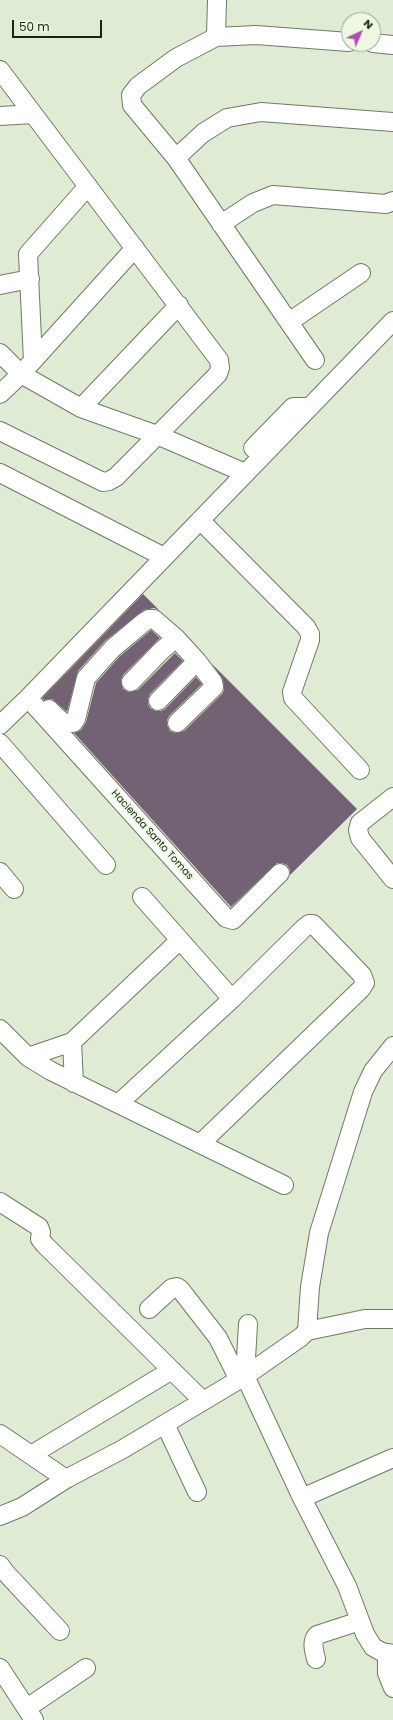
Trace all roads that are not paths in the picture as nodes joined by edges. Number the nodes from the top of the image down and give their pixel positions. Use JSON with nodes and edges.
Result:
{"nodes":[{"id":1,"x":217,"y":0,"type":"edge"},
{"id":2,"x":216,"y":37,"type":"junction"},
{"id":3,"x":341,"y":41,"type":"edge"},
{"id":4,"x":381,"y":44,"type":"edge"},
{"id":5,"x":393,"y":45,"type":"edge"},
{"id":6,"x":0,"y":70,"type":"edge"},
{"id":7,"x":33,"y":114,"type":"junction"},
{"id":8,"x":0,"y":116,"type":"edge"},
{"id":9,"x":393,"y":122,"type":"edge"},
{"id":10,"x":176,"y":158,"type":"junction"},
{"id":11,"x":88,"y":186,"type":"junction"},
{"id":12,"x":393,"y":201,"type":"edge"},
{"id":13,"x":221,"y":224,"type":"junction"},
{"id":14,"x":135,"y":248,"type":"junction"},
{"id":15,"x":361,"y":273,"type":"dead end"},
{"id":16,"x":30,"y":279,"type":"junction"},
{"id":17,"x":0,"y":285,"type":"edge"},
{"id":18,"x":178,"y":305,"type":"junction"},
{"id":19,"x":393,"y":321,"type":"edge"},
{"id":20,"x":289,"y":322,"type":"junction"},
{"id":21,"x":0,"y":353,"type":"edge"},
{"id":22,"x":315,"y":360,"type":"dead end"},
{"id":23,"x":33,"y":361,"type":"junction"},
{"id":24,"x":21,"y":374,"type":"junction"},
{"id":25,"x":0,"y":394,"type":"edge"},
{"id":26,"x":81,"y":408,"type":"junction"},
{"id":27,"x":0,"y":431,"type":"edge"},
{"id":28,"x":157,"y":435,"type":"junction"},
{"id":29,"x":240,"y":471,"type":"junction"},
{"id":30,"x":0,"y":473,"type":"edge"},
{"id":31,"x":200,"y":520,"type":"junction"},
{"id":32,"x":159,"y":554,"type":"junction"},
{"id":33,"x":176,"y":638,"type":"junction"},
{"id":34,"x":197,"y":662,"type":"junction"},
{"id":35,"x":131,"y":682,"type":"dead end"},
{"id":36,"x":30,"y":696,"type":"junction"},
{"id":37,"x":158,"y":701,"type":"dead end"},
{"id":38,"x":177,"y":723,"type":"dead end"},
{"id":39,"x":0,"y":725,"type":"edge"},
{"id":40,"x":0,"y":743,"type":"edge"},
{"id":41,"x":360,"y":770,"type":"dead end"},
{"id":42,"x":393,"y":797,"type":"edge"},
{"id":43,"x":106,"y":865,"type":"dead end"},
{"id":44,"x":0,"y":872,"type":"edge"},
{"id":45,"x":280,"y":873,"type":"dead end"},
{"id":46,"x":393,"y":879,"type":"edge"},
{"id":47,"x":14,"y":889,"type":"dead end"},
{"id":48,"x":142,"y":897,"type":"dead end"},
{"id":49,"x":180,"y":940,"type":"junction"},
{"id":50,"x":232,"y":999,"type":"junction"},
{"id":51,"x":0,"y":1029,"type":"edge"},
{"id":52,"x":72,"y":1042,"type":"junction"},
{"id":53,"x":393,"y":1046,"type":"edge"},
{"id":54,"x":28,"y":1057,"type":"junction"},
{"id":55,"x":74,"y":1083,"type":"junction"},
{"id":56,"x":118,"y":1104,"type":"junction"},
{"id":57,"x":200,"y":1144,"type":"junction"},
{"id":58,"x":284,"y":1184,"type":"dead end"},
{"id":59,"x":0,"y":1202,"type":"edge"},
{"id":60,"x":149,"y":1309,"type":"dead end"},
{"id":61,"x":393,"y":1319,"type":"edge"},
{"id":62,"x":248,"y":1324,"type":"dead end"},
{"id":63,"x":307,"y":1331,"type":"junction"},
{"id":64,"x":172,"y":1370,"type":"junction"},
{"id":65,"x":242,"y":1378,"type":"junction"},
{"id":66,"x":203,"y":1401,"type":"junction"},
{"id":67,"x":165,"y":1424,"type":"junction"},
{"id":68,"x":0,"y":1434,"type":"edge"},
{"id":69,"x":30,"y":1454,"type":"junction"},
{"id":70,"x":393,"y":1458,"type":"edge"},
{"id":71,"x":66,"y":1479,"type":"junction"},
{"id":72,"x":197,"y":1492,"type":"dead end"},
{"id":73,"x":302,"y":1498,"type":"junction"},
{"id":74,"x":0,"y":1516,"type":"edge"},
{"id":75,"x":0,"y":1565,"type":"edge"},
{"id":76,"x":360,"y":1621,"type":"junction"},
{"id":77,"x":60,"y":1631,"type":"dead end"},
{"id":78,"x":390,"y":1654,"type":"edge"},
{"id":79,"x":316,"y":1659,"type":"dead end"},
{"id":80,"x":0,"y":1668,"type":"edge"},
{"id":81,"x":86,"y":1668,"type":"dead end"},
{"id":82,"x":393,"y":1688,"type":"edge"},
{"id":83,"x":30,"y":1714,"type":"edge"}],
"edges":[{"from":1,"to":2,"type":"street"},
{"from":2,"to":3,"type":"street"},
{"from":2,"to":10,"type":"street"},
{"from":4,"to":5,"type":"street"},
{"from":6,"to":7,"type":"street"},
{"from":7,"to":8,"type":"street"},
{"from":7,"to":11,"type":"street"},
{"from":9,"to":10,"type":"street"},
{"from":10,"to":13,"type":"street"},
{"from":11,"to":14,"type":"street"},
{"from":11,"to":16,"type":"street"},
{"from":12,"to":13,"type":"street"},
{"from":13,"to":20,"type":"street"},
{"from":14,"to":18,"type":"street"},
{"from":14,"to":23,"type":"street"},
{"from":15,"to":20,"type":"street"},
{"from":16,"to":17,"type":"street"},
{"from":16,"to":23,"type":"street"},
{"from":18,"to":26,"type":"street"},
{"from":18,"to":28,"type":"street"},
{"from":19,"to":29,"type":"street"},
{"from":20,"to":22,"type":"street"},
{"from":21,"to":24,"type":"street"},
{"from":23,"to":24,"type":"street"},
{"from":24,"to":25,"type":"street"},
{"from":24,"to":26,"type":"street"},
{"from":26,"to":28,"type":"street"},
{"from":27,"to":28,"type":"street"},
{"from":28,"to":29,"type":"street"},
{"from":29,"to":31,"type":"street"},
{"from":29,"to":32,"type":"street"},
{"from":30,"to":32,"type":"street"},
{"from":31,"to":32,"type":"street"},
{"from":31,"to":41,"type":"street"},
{"from":32,"to":36,"type":"street"},
{"from":33,"to":34,"type":"street"},
{"from":33,"to":35,"type":"street"},
{"from":33,"to":36,"type":"street"},
{"from":34,"to":37,"type":"street"},
{"from":34,"to":38,"type":"street"},
{"from":36,"to":39,"type":"street"},
{"from":36,"to":45,"type":"street","name":"Hacienda Santo Tomas"},
{"from":40,"to":43,"type":"street"},
{"from":42,"to":46,"type":"street"},
{"from":44,"to":47,"type":"street"},
{"from":48,"to":49,"type":"street"},
{"from":49,"to":50,"type":"street"},
{"from":49,"to":52,"type":"street"},
{"from":50,"to":56,"type":"street"},
{"from":50,"to":57,"type":"street"},
{"from":51,"to":54,"type":"street"},
{"from":52,"to":54,"type":"street"},
{"from":52,"to":55,"type":"street"},
{"from":53,"to":63,"type":"street"},
{"from":54,"to":55,"type":"street"},
{"from":55,"to":56,"type":"street"},
{"from":56,"to":57,"type":"street"},
{"from":57,"to":58,"type":"street"},
{"from":59,"to":64,"type":"street"},
{"from":60,"to":65,"type":"street"},
{"from":61,"to":63,"type":"street"},
{"from":62,"to":65,"type":"street"},
{"from":63,"to":65,"type":"street"},
{"from":64,"to":66,"type":"street"},
{"from":64,"to":69,"type":"street"},
{"from":65,"to":66,"type":"street"},
{"from":65,"to":73,"type":"street"},
{"from":66,"to":67,"type":"street"},
{"from":67,"to":71,"type":"street"},
{"from":67,"to":72,"type":"street"},
{"from":68,"to":69,"type":"street"},
{"from":69,"to":71,"type":"street"},
{"from":70,"to":73,"type":"street"},
{"from":71,"to":74,"type":"street"},
{"from":73,"to":76,"type":"street"},
{"from":75,"to":77,"type":"street"},
{"from":76,"to":78,"type":"street"},
{"from":76,"to":79,"type":"street"},
{"from":78,"to":82,"type":"street"},
{"from":80,"to":83,"type":"street"},
{"from":81,"to":83,"type":"street"}]}
